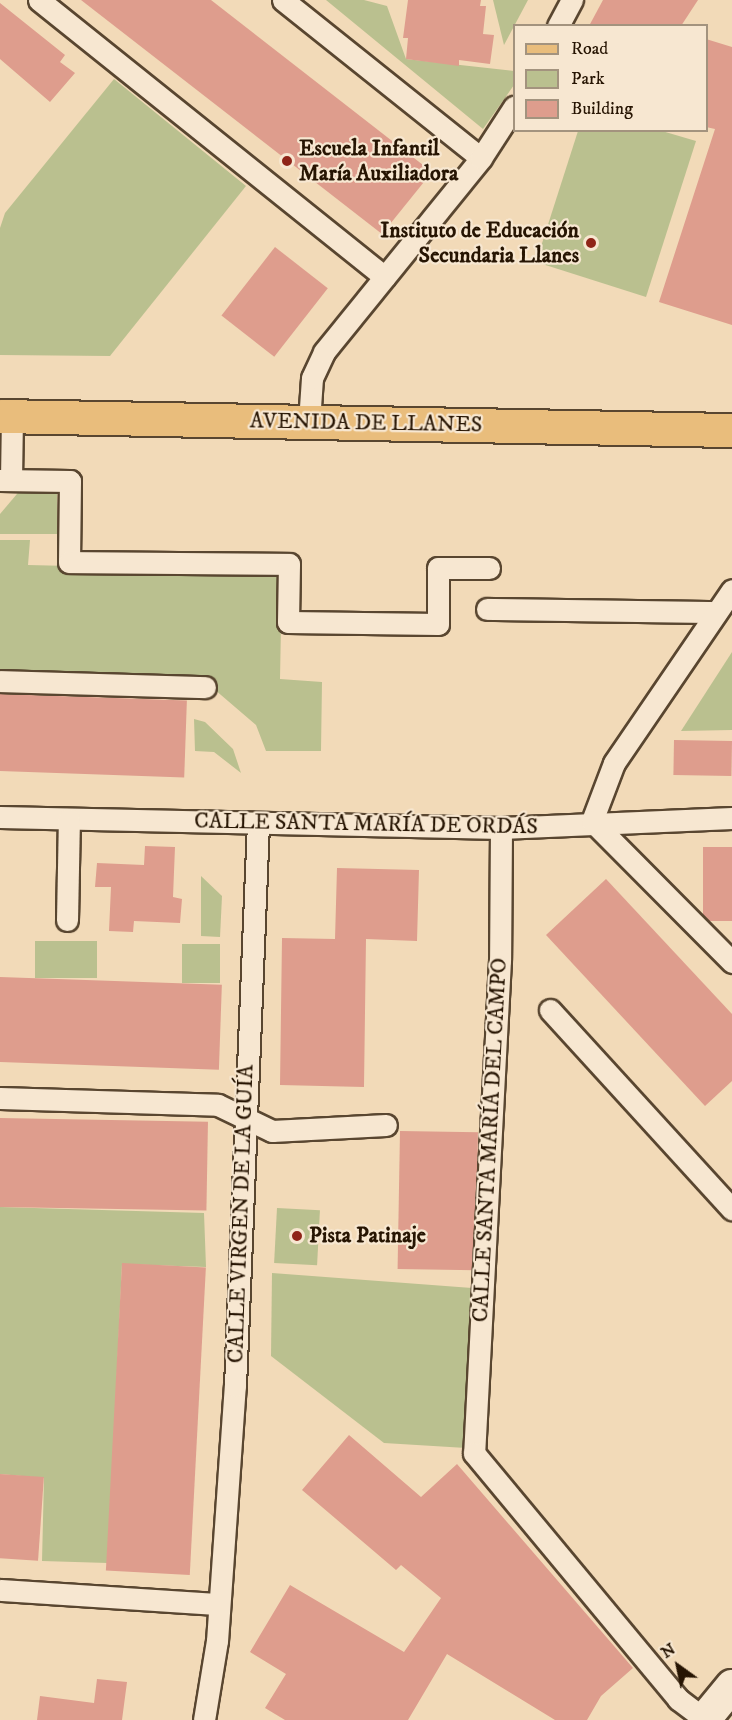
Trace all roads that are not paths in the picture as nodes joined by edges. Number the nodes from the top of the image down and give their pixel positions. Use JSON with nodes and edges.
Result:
{"nodes":[{"id":1,"x":39,"y":0,"type":"edge"},
{"id":2,"x":283,"y":0,"type":"edge"},
{"id":3,"x":572,"y":0,"type":"edge"},
{"id":4,"x":559,"y":24,"type":"edge"},
{"id":5,"x":513,"y":109,"type":"edge"},
{"id":6,"x":481,"y":158,"type":"junction"},
{"id":7,"x":385,"y":277,"type":"junction"},
{"id":8,"x":6,"y":416,"type":"edge"},
{"id":9,"x":309,"y":422,"type":"junction"},
{"id":10,"x":732,"y":430,"type":"edge"},
{"id":11,"x":6,"y":480,"type":"edge"},
{"id":12,"x":489,"y":568,"type":"dead end"},
{"id":13,"x":732,"y":590,"type":"edge"},
{"id":14,"x":487,"y":609,"type":"dead end"},
{"id":15,"x":716,"y":612,"type":"junction"},
{"id":16,"x":0,"y":681,"type":"edge"},
{"id":17,"x":205,"y":687,"type":"dead end"},
{"id":18,"x":0,"y":817,"type":"edge"},
{"id":19,"x":732,"y":818,"type":"edge"},
{"id":20,"x":69,"y":819,"type":"junction"},
{"id":21,"x":592,"y":821,"type":"junction"},
{"id":22,"x":258,"y":823,"type":"junction"},
{"id":23,"x":501,"y":828,"type":"junction"},
{"id":24,"x":67,"y":920,"type":"dead end"},
{"id":25,"x":732,"y":962,"type":"edge"},
{"id":26,"x":550,"y":1010,"type":"dead end"},
{"id":27,"x":0,"y":1098,"type":"edge"},
{"id":28,"x":245,"y":1116,"type":"junction"},
{"id":29,"x":386,"y":1125,"type":"dead end"},
{"id":30,"x":732,"y":1209,"type":"edge"},
{"id":31,"x":0,"y":1590,"type":"edge"},
{"id":32,"x":218,"y":1604,"type":"junction"},
{"id":33,"x":732,"y":1686,"type":"edge"},
{"id":34,"x":204,"y":1720,"type":"edge"},
{"id":35,"x":705,"y":1720,"type":"edge"}],
"edges":[{"from":1,"to":7,"type":"street"},
{"from":2,"to":6,"type":"street"},
{"from":3,"to":4,"type":"street"},
{"from":5,"to":6,"type":"street"},
{"from":6,"to":7,"type":"street"},
{"from":7,"to":9,"type":"street"},
{"from":8,"to":9,"type":"main road","name":"AVENIDA DE LLANES"},
{"from":8,"to":11,"type":"street"},
{"from":9,"to":10,"type":"main road","name":"AVENIDA DE LLANES"},
{"from":11,"to":12,"type":"street"},
{"from":13,"to":15,"type":"street"},
{"from":14,"to":15,"type":"street"},
{"from":15,"to":21,"type":"street"},
{"from":16,"to":17,"type":"street"},
{"from":18,"to":20,"type":"street","name":"CALLE SANTA MARÍA DE ORDÁS"},
{"from":19,"to":21,"type":"street","name":"CALLE SANTA MARÍA DE ORDÁS"},
{"from":20,"to":22,"type":"street","name":"CALLE SANTA MARÍA DE ORDÁS"},
{"from":20,"to":24,"type":"street"},
{"from":21,"to":23,"type":"street","name":"CALLE SANTA MARÍA DE ORDÁS"},
{"from":21,"to":25,"type":"street"},
{"from":22,"to":23,"type":"street","name":"CALLE SANTA MARÍA DE ORDÁS"},
{"from":22,"to":28,"type":"street","name":"CALLE VIRGEN DE LA GUÍA"},
{"from":23,"to":35,"type":"street","name":"CALLE SANTA MARÍA DEL CAMPO"},
{"from":26,"to":30,"type":"street"},
{"from":27,"to":28,"type":"street"},
{"from":28,"to":29,"type":"street"},
{"from":28,"to":32,"type":"street","name":"CALLE VIRGEN DE LA GUÍA"},
{"from":31,"to":32,"type":"street"},
{"from":32,"to":34,"type":"street","name":"CALLE VIRGEN DE LA GUÍA"},
{"from":33,"to":35,"type":"main road"}]}
